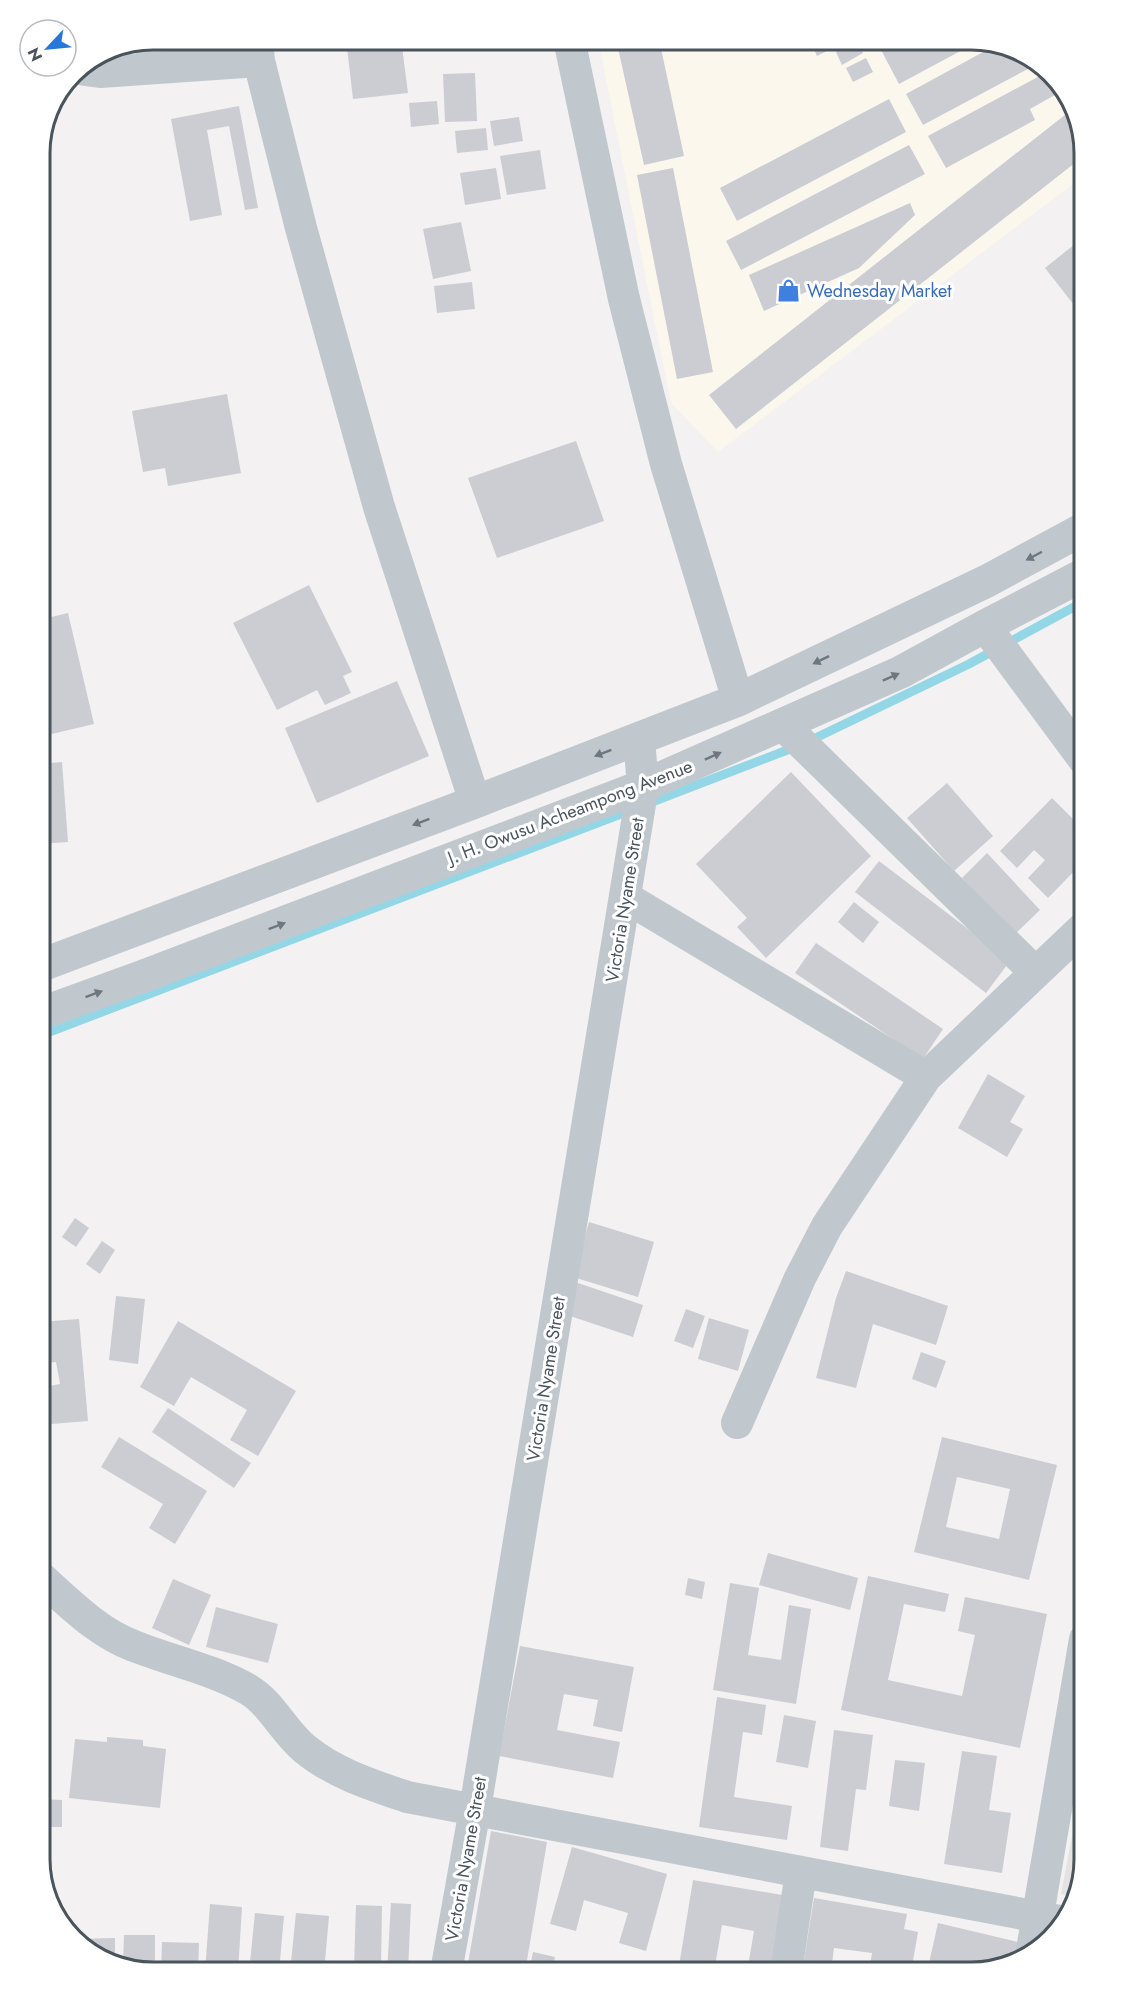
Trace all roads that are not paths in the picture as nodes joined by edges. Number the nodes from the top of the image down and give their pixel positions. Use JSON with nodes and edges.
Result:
{"nodes":[{"id":1,"x":258,"y":50,"type":"edge"},
{"id":2,"x":570,"y":50,"type":"edge"},
{"id":3,"x":90,"y":71,"type":"edge"},
{"id":4,"x":1074,"y":534,"type":"edge"},
{"id":5,"x":1074,"y":580,"type":"edge"},
{"id":6,"x":985,"y":626,"type":"junction"},
{"id":7,"x":738,"y":700,"type":"junction"},
{"id":8,"x":783,"y":725,"type":"junction"},
{"id":9,"x":639,"y":738,"type":"junction"},
{"id":10,"x":1074,"y":746,"type":"edge"},
{"id":11,"x":643,"y":786,"type":"junction"},
{"id":12,"x":475,"y":802,"type":"junction"},
{"id":13,"x":626,"y":897,"type":"junction"},
{"id":14,"x":1074,"y":936,"type":"edge"},
{"id":15,"x":50,"y":962,"type":"edge"},
{"id":16,"x":1035,"y":972,"type":"junction"},
{"id":17,"x":50,"y":1010,"type":"edge"},
{"id":18,"x":926,"y":1077,"type":"junction"},
{"id":19,"x":737,"y":1423,"type":"dead end"},
{"id":20,"x":50,"y":1586,"type":"edge"},
{"id":21,"x":1074,"y":1732,"type":"edge"},
{"id":22,"x":475,"y":1809,"type":"junction"},
{"id":23,"x":801,"y":1872,"type":"junction"},
{"id":24,"x":1052,"y":1919,"type":"edge"},
{"id":25,"x":448,"y":1961,"type":"edge"},
{"id":26,"x":788,"y":1962,"type":"edge"}],
"edges":[{"from":1,"to":3,"type":"street"},
{"from":1,"to":12,"type":"street"},
{"from":2,"to":7,"type":"street"},
{"from":4,"to":7,"type":"street","one_way":true},
{"from":5,"to":6,"type":"street","name":"J. H. Owusu Acheampong Avenue"},
{"from":8,"to":6,"type":"street","name":"J. H. Owusu Acheampong Avenue","one_way":true},
{"from":6,"to":10,"type":"street"},
{"from":7,"to":9,"type":"street"},
{"from":11,"to":8,"type":"street","name":"J. H. Owusu Acheampong Avenue","one_way":true},
{"from":8,"to":16,"type":"street"},
{"from":9,"to":11,"type":"street","name":"Victoria Nyame Street"},
{"from":9,"to":12,"type":"street","one_way":true},
{"from":11,"to":13,"type":"street","name":"Victoria Nyame Street"},
{"from":17,"to":11,"type":"street","name":"J. H. Owusu Acheampong Avenue","one_way":true},
{"from":12,"to":15,"type":"street","one_way":true},
{"from":13,"to":18,"type":"street"},
{"from":13,"to":22,"type":"street","name":"Victoria Nyame Street"},
{"from":14,"to":16,"type":"street"},
{"from":16,"to":18,"type":"street"},
{"from":18,"to":19,"type":"street"},
{"from":20,"to":22,"type":"street"},
{"from":21,"to":24,"type":"street"},
{"from":22,"to":23,"type":"street"},
{"from":22,"to":25,"type":"street","name":"Victoria Nyame Street"},
{"from":23,"to":24,"type":"street"},
{"from":23,"to":26,"type":"street"}]}
